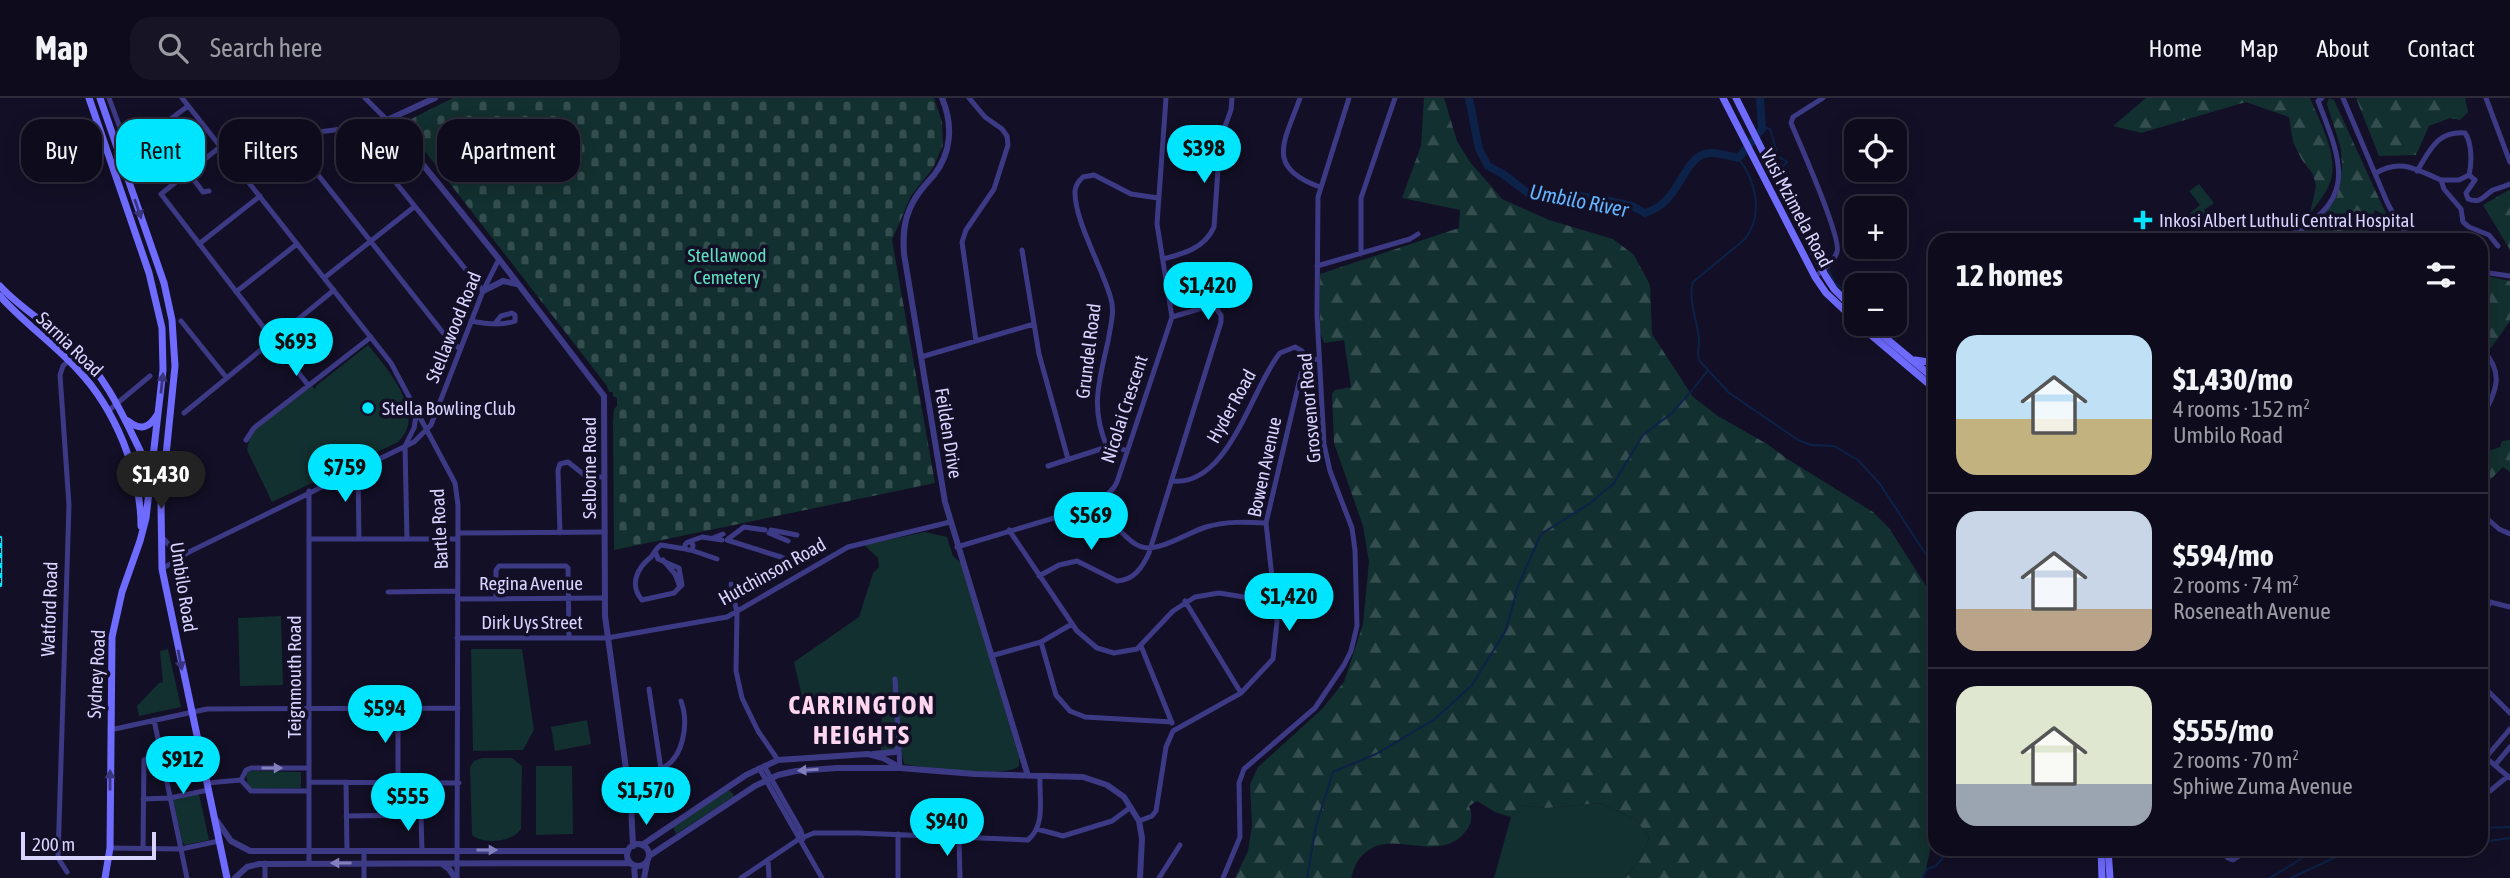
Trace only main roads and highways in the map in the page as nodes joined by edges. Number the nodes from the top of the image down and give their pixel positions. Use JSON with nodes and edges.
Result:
{"nodes":[{"id":1,"x":89,"y":98,"type":"edge"},
{"id":2,"x":100,"y":98,"type":"edge"},
{"id":3,"x":1723,"y":98,"type":"edge"},
{"id":4,"x":1736,"y":98,"type":"edge"},
{"id":5,"x":0,"y":286,"type":"edge"},
{"id":6,"x":0,"y":296,"type":"edge"},
{"id":7,"x":1844,"y":299,"type":"edge"},
{"id":8,"x":1844,"y":310,"type":"edge"},
{"id":9,"x":1874,"y":336,"type":"edge"},
{"id":10,"x":1884,"y":336,"type":"edge"},
{"id":11,"x":1911,"y":358,"type":"junction"},
{"id":12,"x":1928,"y":363,"type":"edge"},
{"id":13,"x":1928,"y":376,"type":"edge"},
{"id":14,"x":1928,"y":377,"type":"edge"},
{"id":15,"x":159,"y":413,"type":"junction"},
{"id":16,"x":125,"y":418,"type":"junction"},
{"id":17,"x":152,"y":476,"type":"junction"},
{"id":18,"x":161,"y":505,"type":"junction"},
{"id":19,"x":141,"y":541,"type":"junction"},
{"id":20,"x":2101,"y":856,"type":"edge"},
{"id":21,"x":2108,"y":856,"type":"edge"},
{"id":22,"x":103,"y":878,"type":"edge"},
{"id":23,"x":227,"y":878,"type":"edge"},
{"id":24,"x":2102,"y":878,"type":"edge"},
{"id":25,"x":2110,"y":878,"type":"edge"}],
"edges":[{"from":15,"to":1,"type":"main road","one_way":true},
{"from":2,"to":18,"type":"main road","name":"Umbilo Road","one_way":true},
{"from":3,"to":8,"type":"main road","name":"Vusi Mzimela Road"},
{"from":4,"to":7,"type":"main road","name":"Vusi Mzimela Road"},
{"from":5,"to":16,"type":"main road","name":"Sarnia Road"},
{"from":6,"to":19,"type":"main road","name":"Sarnia Road"},
{"from":9,"to":14,"type":"main road","name":"Vusi Mzimela Road"},
{"from":10,"to":11,"type":"main road","name":"Vusi Mzimela Road"},
{"from":11,"to":12,"type":"main road"},
{"from":11,"to":13,"type":"main road","name":"Vusi Mzimela Road"},
{"from":15,"to":16,"type":"main road"},
{"from":15,"to":17,"type":"main road"},
{"from":16,"to":17,"type":"main road","name":"Sarnia Road"},
{"from":17,"to":18,"type":"main road","name":"Sarnia Road"},
{"from":17,"to":19,"type":"main road","name":"Sydney Road"},
{"from":18,"to":23,"type":"main road","name":"Umbilo Road","one_way":true},
{"from":22,"to":19,"type":"main road","name":"Sydney Road","one_way":true},
{"from":20,"to":24,"type":"main road"},
{"from":21,"to":25,"type":"main road"}]}
